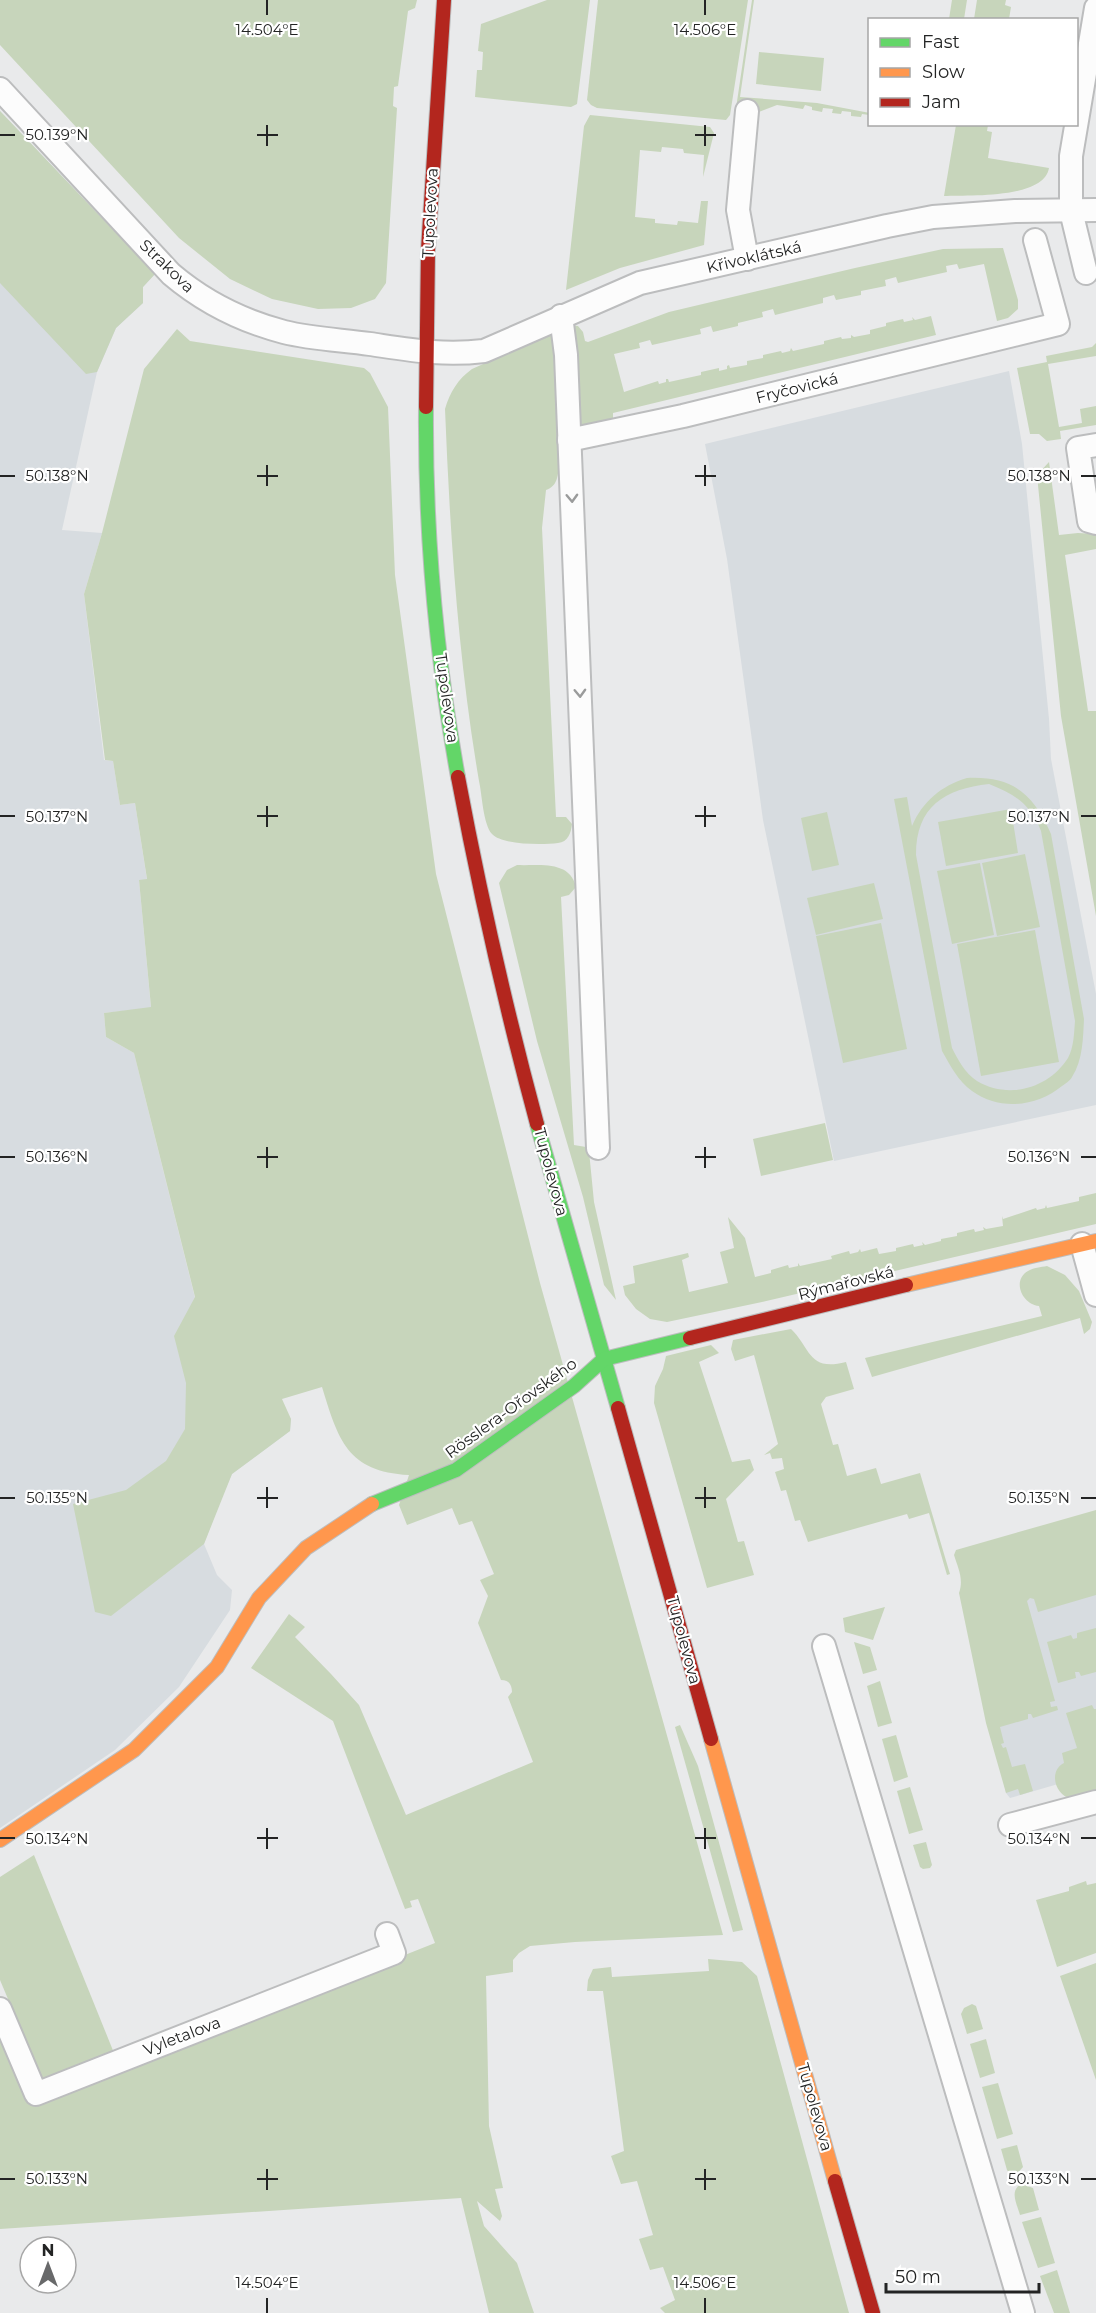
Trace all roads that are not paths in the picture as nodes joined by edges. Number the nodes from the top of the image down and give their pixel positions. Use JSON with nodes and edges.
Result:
{"nodes":[{"id":1,"x":444,"y":0,"type":"edge"},
{"id":2,"x":1096,"y":8,"type":"edge"},
{"id":3,"x":0,"y":89,"type":"edge"},
{"id":4,"x":747,"y":111,"type":"dead end"},
{"id":5,"x":1078,"y":115,"type":"edge"},
{"id":6,"x":1076,"y":126,"type":"edge"},
{"id":7,"x":1096,"y":210,"type":"edge"},
{"id":8,"x":1071,"y":211,"type":"junction"},
{"id":9,"x":1035,"y":240,"type":"dead end"},
{"id":10,"x":747,"y":259,"type":"junction"},
{"id":11,"x":1086,"y":273,"type":"dead end"},
{"id":12,"x":561,"y":316,"type":"junction"},
{"id":13,"x":425,"y":352,"type":"junction"},
{"id":14,"x":569,"y":440,"type":"junction"},
{"id":15,"x":1087,"y":446,"type":"edge"},
{"id":16,"x":1096,"y":523,"type":"edge"},
{"id":17,"x":598,"y":1148,"type":"dead end"},
{"id":18,"x":1089,"y":1242,"type":"edge"},
{"id":19,"x":1096,"y":1295,"type":"edge"},
{"id":20,"x":604,"y":1359,"type":"junction"},
{"id":21,"x":825,"y":1646,"type":"dead end"},
{"id":22,"x":1096,"y":1802,"type":"edge"},
{"id":23,"x":1010,"y":1825,"type":"dead end"},
{"id":24,"x":0,"y":1840,"type":"edge"},
{"id":25,"x":387,"y":1934,"type":"dead end"},
{"id":26,"x":0,"y":2009,"type":"edge"},
{"id":27,"x":873,"y":2313,"type":"edge"},
{"id":28,"x":1023,"y":2313,"type":"edge"}],
"edges":[{"from":1,"to":13,"type":"main road","name":"Tupolevova"},
{"from":2,"to":5,"type":"street"},
{"from":3,"to":13,"type":"street","name":"Strakova"},
{"from":4,"to":10,"type":"street"},
{"from":6,"to":8,"type":"street"},
{"from":7,"to":8,"type":"street","name":"Křivoklátská"},
{"from":8,"to":10,"type":"street","name":"Křivoklátská"},
{"from":8,"to":11,"type":"street"},
{"from":9,"to":14,"type":"street","name":"Fryčovická"},
{"from":10,"to":12,"type":"street","name":"Křivoklátská"},
{"from":12,"to":13,"type":"street","name":"Křivoklátská"},
{"from":12,"to":14,"type":"street"},
{"from":13,"to":20,"type":"main road","name":"Tupolevova"},
{"from":14,"to":17,"type":"street","one_way":true},
{"from":15,"to":16,"type":"street"},
{"from":18,"to":19,"type":"street"},
{"from":18,"to":20,"type":"main road","name":"Rýmařovská"},
{"from":20,"to":24,"type":"main road","name":"Rösslera-Ořovského"},
{"from":20,"to":27,"type":"main road","name":"Tupolevova"},
{"from":21,"to":28,"type":"street"},
{"from":22,"to":23,"type":"street"},
{"from":25,"to":26,"type":"street","name":"Vyletalova"}]}
